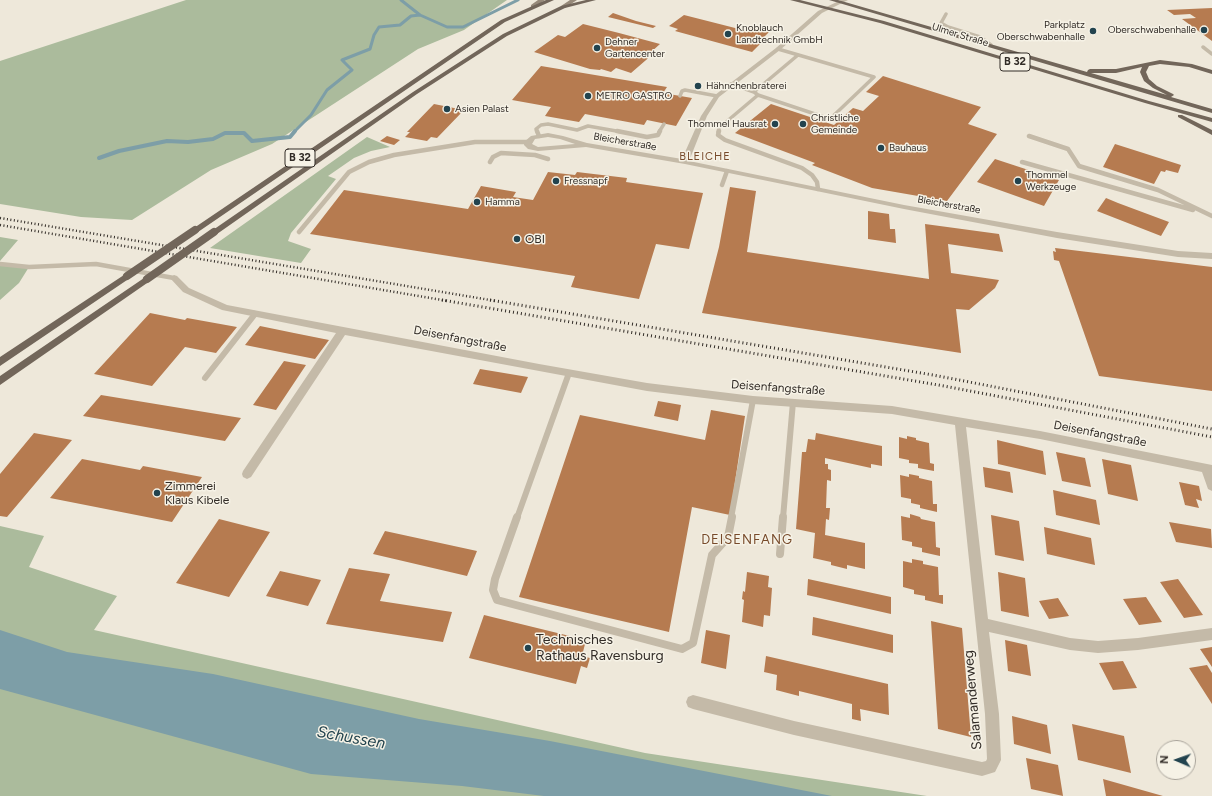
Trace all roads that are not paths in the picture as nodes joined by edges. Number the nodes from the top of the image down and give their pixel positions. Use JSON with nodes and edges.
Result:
{"nodes":[{"id":1,"x":542,"y":0,"type":"edge"},
{"id":2,"x":551,"y":0,"type":"edge"},
{"id":3,"x":574,"y":0,"type":"edge"},
{"id":4,"x":592,"y":0,"type":"edge"},
{"id":5,"x":793,"y":0,"type":"edge"},
{"id":6,"x":832,"y":0,"type":"edge"},
{"id":7,"x":843,"y":1,"type":"edge"},
{"id":8,"x":533,"y":6,"type":"junction"},
{"id":9,"x":563,"y":7,"type":"junction"},
{"id":10,"x":827,"y":8,"type":"junction"},
{"id":11,"x":946,"y":14,"type":"dead end"},
{"id":12,"x":991,"y":45,"type":"junction"},
{"id":13,"x":1203,"y":47,"type":"dead end"},
{"id":14,"x":778,"y":49,"type":"junction"},
{"id":15,"x":1212,"y":54,"type":"edge"},
{"id":16,"x":798,"y":55,"type":"junction"},
{"id":17,"x":1148,"y":64,"type":"junction"},
{"id":18,"x":1065,"y":68,"type":"junction"},
{"id":19,"x":1212,"y":72,"type":"edge"},
{"id":20,"x":731,"y":84,"type":"junction"},
{"id":21,"x":756,"y":94,"type":"junction"},
{"id":22,"x":680,"y":96,"type":"dead end"},
{"id":23,"x":717,"y":96,"type":"junction"},
{"id":24,"x":1147,"y":102,"type":"junction"},
{"id":25,"x":1212,"y":111,"type":"edge"},
{"id":26,"x":1212,"y":120,"type":"edge"},
{"id":27,"x":664,"y":124,"type":"dead end"},
{"id":28,"x":1212,"y":133,"type":"edge"},
{"id":29,"x":539,"y":136,"type":"junction"},
{"id":30,"x":1029,"y":136,"type":"dead end"},
{"id":31,"x":528,"y":142,"type":"junction"},
{"id":32,"x":586,"y":145,"type":"junction"},
{"id":33,"x":536,"y":152,"type":"junction"},
{"id":34,"x":548,"y":158,"type":"dead end"},
{"id":35,"x":490,"y":162,"type":"dead end"},
{"id":36,"x":685,"y":162,"type":"junction"},
{"id":37,"x":1022,"y":162,"type":"dead end"},
{"id":38,"x":727,"y":171,"type":"junction"},
{"id":39,"x":722,"y":185,"type":"dead end"},
{"id":40,"x":818,"y":189,"type":"junction"},
{"id":41,"x":1204,"y":213,"type":"junction"},
{"id":42,"x":1212,"y":216,"type":"edge"},
{"id":43,"x":299,"y":232,"type":"dead end"},
{"id":44,"x":1212,"y":256,"type":"edge"},
{"id":45,"x":0,"y":264,"type":"edge"},
{"id":46,"x":174,"y":278,"type":"joint"},
{"id":47,"x":254,"y":314,"type":"junction"},
{"id":48,"x":343,"y":330,"type":"junction"},
{"id":49,"x":0,"y":362,"type":"edge"},
{"id":50,"x":568,"y":373,"type":"junction"},
{"id":51,"x":205,"y":378,"type":"dead end"},
{"id":52,"x":0,"y":382,"type":"edge"},
{"id":53,"x":752,"y":400,"type":"junction"},
{"id":54,"x":793,"y":402,"type":"junction"},
{"id":55,"x":960,"y":422,"type":"junction"},
{"id":56,"x":1209,"y":469,"type":"edge"},
{"id":57,"x":247,"y":474,"type":"dead end"},
{"id":58,"x":1212,"y":486,"type":"edge"},
{"id":59,"x":780,"y":554,"type":"dead end"},
{"id":60,"x":981,"y":624,"type":"junction"},
{"id":61,"x":1212,"y":634,"type":"edge"},
{"id":62,"x":694,"y":702,"type":"dead end"}],
"edges":[{"from":1,"to":8,"type":"main road"},
{"from":2,"to":8,"type":"main road","number":"B 32"},
{"from":3,"to":9,"type":"main road"},
{"from":4,"to":9,"type":"main road","number":"B 32"},
{"from":5,"to":10,"type":"main road","name":"Ulmer Straße","number":"B 32"},
{"from":6,"to":7,"type":"main road","name":"Ulmer Straße","number":"B 32"},
{"from":7,"to":10,"type":"street"},
{"from":7,"to":12,"type":"main road","name":"Ulmer Straße","number":"B 32"},
{"from":8,"to":49,"type":"main road","number":"B 32","bridge":true},
{"from":9,"to":52,"type":"main road","number":"B 32","bridge":true},
{"from":10,"to":14,"type":"street"},
{"from":10,"to":24,"type":"main road","name":"Ulmer Straße","number":"B 32"},
{"from":11,"to":12,"type":"lane"},
{"from":12,"to":18,"type":"main road","name":"Ulmer Straße","number":"B 32"},
{"from":13,"to":15,"type":"lane"},
{"from":14,"to":16,"type":"lane"},
{"from":14,"to":20,"type":"street"},
{"from":16,"to":21,"type":"lane"},
{"from":16,"to":21,"type":"lane"},
{"from":17,"to":18,"type":"main road"},
{"from":17,"to":19,"type":"main road"},
{"from":17,"to":25,"type":"main road"},
{"from":18,"to":25,"type":"main road","name":"Ulmer Straße","number":"B 32"},
{"from":20,"to":21,"type":"lane"},
{"from":20,"to":23,"type":"street"},
{"from":21,"to":40,"type":"lane"},
{"from":22,"to":23,"type":"lane"},
{"from":23,"to":36,"type":"street"},
{"from":24,"to":26,"type":"main road","name":"Ulmer Straße","number":"B 32"},
{"from":24,"to":28,"type":"main road"},
{"from":27,"to":29,"type":"lane"},
{"from":29,"to":31,"type":"street"},
{"from":29,"to":32,"type":"street","name":"Bleicherstraße"},
{"from":30,"to":41,"type":"lane"},
{"from":31,"to":33,"type":"street"},
{"from":31,"to":43,"type":"lane"},
{"from":32,"to":33,"type":"street","name":"Bleicherstraße"},
{"from":32,"to":36,"type":"street","name":"Bleicherstraße"},
{"from":33,"to":34,"type":"lane"},
{"from":33,"to":35,"type":"lane"},
{"from":36,"to":38,"type":"street","name":"Bleicherstraße"},
{"from":37,"to":41,"type":"lane"},
{"from":38,"to":39,"type":"lane"},
{"from":38,"to":40,"type":"street","name":"Bleicherstraße"},
{"from":40,"to":44,"type":"street","name":"Bleicherstraße"},
{"from":41,"to":42,"type":"lane"},
{"from":45,"to":46,"type":"lane"},
{"from":46,"to":47,"type":"street","name":"Deisenfangstraße"},
{"from":47,"to":48,"type":"street","name":"Deisenfangstraße"},
{"from":47,"to":51,"type":"lane"},
{"from":48,"to":50,"type":"street","name":"Deisenfangstraße"},
{"from":48,"to":57,"type":"street"},
{"from":50,"to":53,"type":"street","name":"Deisenfangstraße"},
{"from":50,"to":53,"type":"lane"},
{"from":53,"to":54,"type":"street","name":"Deisenfangstraße"},
{"from":54,"to":55,"type":"street","name":"Deisenfangstraße"},
{"from":54,"to":59,"type":"lane"},
{"from":55,"to":56,"type":"street","name":"Deisenfangstraße"},
{"from":55,"to":60,"type":"street","name":"Salamanderweg"},
{"from":56,"to":58,"type":"street"},
{"from":60,"to":61,"type":"street"},
{"from":60,"to":62,"type":"street","name":"Salamanderweg"}]}
